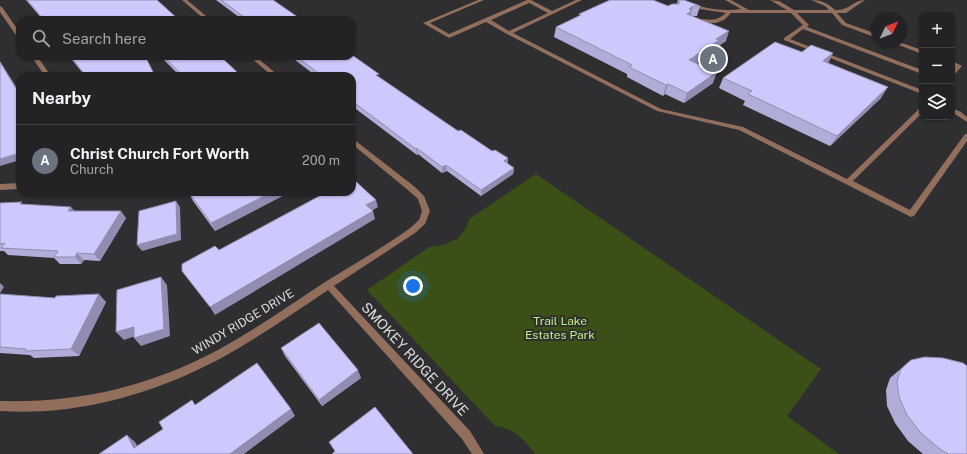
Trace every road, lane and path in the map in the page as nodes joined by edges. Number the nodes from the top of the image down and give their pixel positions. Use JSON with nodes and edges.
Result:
{"nodes":[{"id":1,"x":184,"y":0,"type":"edge"},
{"id":2,"x":482,"y":0,"type":"edge"},
{"id":3,"x":530,"y":0,"type":"edge"},
{"id":4,"x":580,"y":0,"type":"edge"},
{"id":5,"x":678,"y":0,"type":"edge"},
{"id":6,"x":727,"y":0,"type":"edge"},
{"id":7,"x":772,"y":0,"type":"edge"},
{"id":8,"x":813,"y":0,"type":"edge"},
{"id":9,"x":863,"y":0,"type":"edge"},
{"id":10,"x":0,"y":8,"type":"edge"},
{"id":11,"x":748,"y":11,"type":"junction"},
{"id":12,"x":794,"y":11,"type":"junction"},
{"id":13,"x":832,"y":11,"type":"junction"},
{"id":14,"x":552,"y":12,"type":"junction"},
{"id":15,"x":729,"y":13,"type":"junction"},
{"id":16,"x":203,"y":16,"type":"edge"},
{"id":17,"x":691,"y":19,"type":"edge"},
{"id":18,"x":486,"y":20,"type":"junction"},
{"id":19,"x":802,"y":27,"type":"junction"},
{"id":20,"x":16,"y":31,"type":"edge"},
{"id":21,"x":509,"y":33,"type":"junction"},
{"id":22,"x":871,"y":34,"type":"edge"},
{"id":23,"x":907,"y":47,"type":"edge"},
{"id":24,"x":919,"y":51,"type":"edge"},
{"id":25,"x":37,"y":60,"type":"edge"},
{"id":26,"x":257,"y":60,"type":"edge"},
{"id":27,"x":955,"y":64,"type":"edge"},
{"id":28,"x":919,"y":71,"type":"edge"},
{"id":29,"x":955,"y":71,"type":"edge"},
{"id":30,"x":45,"y":72,"type":"edge"},
{"id":31,"x":271,"y":72,"type":"edge"},
{"id":32,"x":919,"y":91,"type":"edge"},
{"id":33,"x":955,"y":111,"type":"edge"},
{"id":34,"x":919,"y":112,"type":"edge"},
{"id":35,"x":967,"y":120,"type":"edge"},
{"id":36,"x":967,"y":136,"type":"edge"},
{"id":37,"x":356,"y":143,"type":"edge"},
{"id":38,"x":848,"y":182,"type":"junction"},
{"id":39,"x":16,"y":186,"type":"edge"},
{"id":40,"x":0,"y":187,"type":"edge"},
{"id":41,"x":328,"y":285,"type":"junction"},
{"id":42,"x":0,"y":406,"type":"edge"},
{"id":43,"x":478,"y":454,"type":"edge"}],
"edges":[{"from":1,"to":16,"type":"street"},
{"from":2,"to":18,"type":"street"},
{"from":3,"to":14,"type":"street"},
{"from":3,"to":18,"type":"street"},
{"from":4,"to":14,"type":"street"},
{"from":5,"to":15,"type":"street"},
{"from":6,"to":11,"type":"street"},
{"from":7,"to":12,"type":"street"},
{"from":8,"to":13,"type":"street"},
{"from":9,"to":13,"type":"street"},
{"from":10,"to":20,"type":"street"},
{"from":11,"to":12,"type":"street"},
{"from":11,"to":15,"type":"street"},
{"from":12,"to":13,"type":"street"},
{"from":12,"to":19,"type":"street"},
{"from":13,"to":22,"type":"street"},
{"from":14,"to":21,"type":"street"},
{"from":15,"to":17,"type":"street"},
{"from":18,"to":21,"type":"street"},
{"from":19,"to":28,"type":"street"},
{"from":19,"to":32,"type":"street"},
{"from":21,"to":38,"type":"street"},
{"from":23,"to":24,"type":"street"},
{"from":25,"to":30,"type":"street"},
{"from":26,"to":31,"type":"street"},
{"from":27,"to":29,"type":"street"},
{"from":33,"to":35,"type":"street"},
{"from":34,"to":38,"type":"street"},
{"from":36,"to":38,"type":"street"},
{"from":37,"to":41,"type":"street","name":"WINDY RIDGE DRIVE"},
{"from":39,"to":40,"type":"street"},
{"from":41,"to":42,"type":"street","name":"WINDY RIDGE DRIVE"},
{"from":41,"to":43,"type":"street","name":"SMOKEY RIDGE DRIVE"}]}
